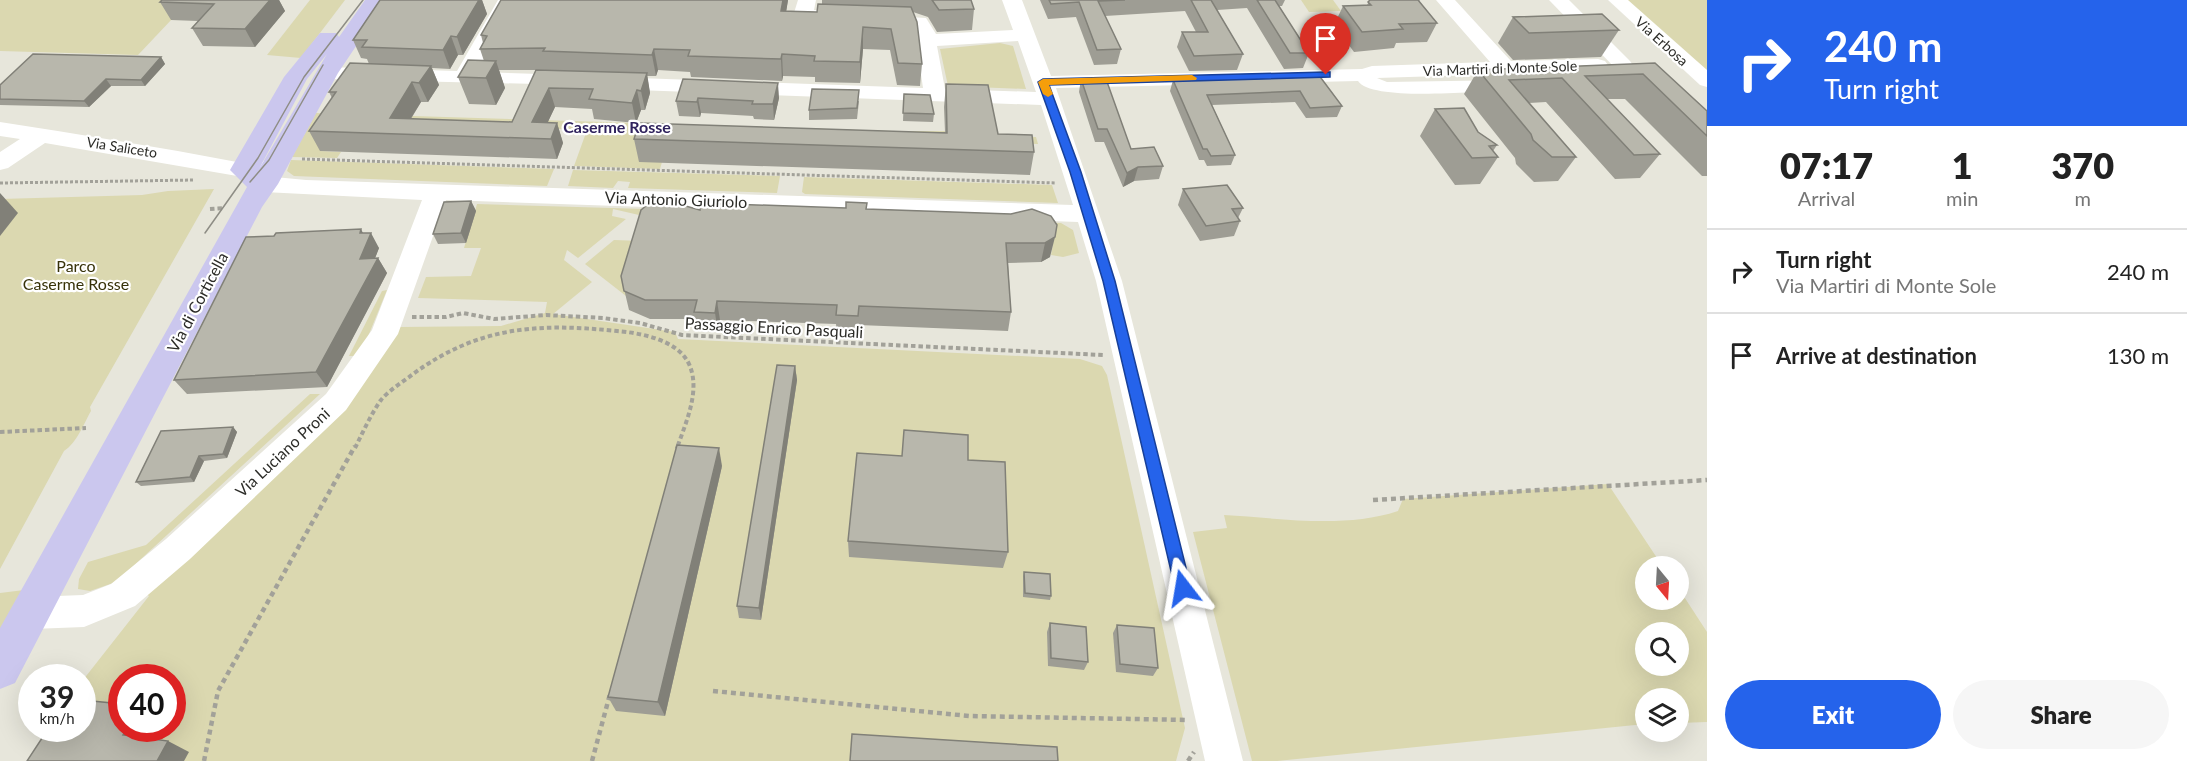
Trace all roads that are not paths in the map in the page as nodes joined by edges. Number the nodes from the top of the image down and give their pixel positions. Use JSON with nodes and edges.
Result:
{"nodes":[{"id":1,"x":356,"y":0,"type":"edge"},
{"id":2,"x":376,"y":0,"type":"edge"},
{"id":3,"x":507,"y":0,"type":"edge"},
{"id":4,"x":1012,"y":0,"type":"edge"},
{"id":5,"x":1445,"y":0,"type":"edge"},
{"id":6,"x":1558,"y":0,"type":"edge"},
{"id":7,"x":1617,"y":0,"type":"edge"},
{"id":8,"x":805,"y":8,"type":"edge"},
{"id":9,"x":1026,"y":34,"type":"junction"},
{"id":10,"x":927,"y":36,"type":"junction"},
{"id":11,"x":1623,"y":65,"type":"junction"},
{"id":12,"x":1506,"y":68,"type":"junction"},
{"id":13,"x":326,"y":73,"type":"junction"},
{"id":14,"x":464,"y":77,"type":"junction"},
{"id":15,"x":1441,"y":78,"type":"junction"},
{"id":16,"x":1707,"y":81,"type":"edge"},
{"id":17,"x":1047,"y":91,"type":"junction"},
{"id":18,"x":935,"y":95,"type":"junction"},
{"id":19,"x":0,"y":129,"type":"edge"},
{"id":20,"x":43,"y":134,"type":"junction"},
{"id":21,"x":0,"y":163,"type":"edge"},
{"id":22,"x":271,"y":169,"type":"junction"},
{"id":23,"x":437,"y":192,"type":"junction"},
{"id":24,"x":1089,"y":214,"type":"junction"},
{"id":25,"x":32,"y":613,"type":"junction"},
{"id":26,"x":2,"y":661,"type":"edge"},
{"id":27,"x":1224,"y":761,"type":"edge"}],
"edges":[{"from":1,"to":22,"type":"main road","name":"Via di Corticella"},
{"from":2,"to":13,"type":"main road","name":"Via di Corticella"},
{"from":3,"to":14,"type":"street"},
{"from":4,"to":9,"type":"street"},
{"from":5,"to":12,"type":"street"},
{"from":6,"to":11,"type":"street"},
{"from":7,"to":16,"type":"street","name":"Via Erbosa"},
{"from":8,"to":10,"type":"street"},
{"from":8,"to":10,"type":"street"},
{"from":9,"to":10,"type":"street"},
{"from":9,"to":17,"type":"street"},
{"from":10,"to":18,"type":"street"},
{"from":11,"to":12,"type":"street","name":"Via Martiri di Monte Sole"},
{"from":11,"to":15,"type":"street","name":"Via Martiri di Monte Sole"},
{"from":12,"to":15,"type":"street","name":"Via Martiri di Monte Sole"},
{"from":13,"to":14,"type":"street","name":"Via Martiri di Monte Sole"},
{"from":13,"to":22,"type":"main road","name":"Via di Corticella"},
{"from":14,"to":18,"type":"street","name":"Via Martiri di Monte Sole"},
{"from":15,"to":17,"type":"street","name":"Via Martiri di Monte Sole"},
{"from":17,"to":18,"type":"street","name":"Via Martiri di Monte Sole"},
{"from":17,"to":24,"type":"street"},
{"from":19,"to":20,"type":"street","name":"Via Saliceto"},
{"from":20,"to":21,"type":"street"},
{"from":20,"to":22,"type":"street","name":"Via Saliceto"},
{"from":22,"to":23,"type":"street","name":"Via Antonio Giuriolo"},
{"from":22,"to":25,"type":"main road","name":"Via di Corticella"},
{"from":23,"to":24,"type":"street","name":"Via Antonio Giuriolo"},
{"from":23,"to":25,"type":"street","name":"Via Luciano Proni"},
{"from":24,"to":27,"type":"street"},
{"from":25,"to":26,"type":"main road","name":"Via di Corticella"}]}
